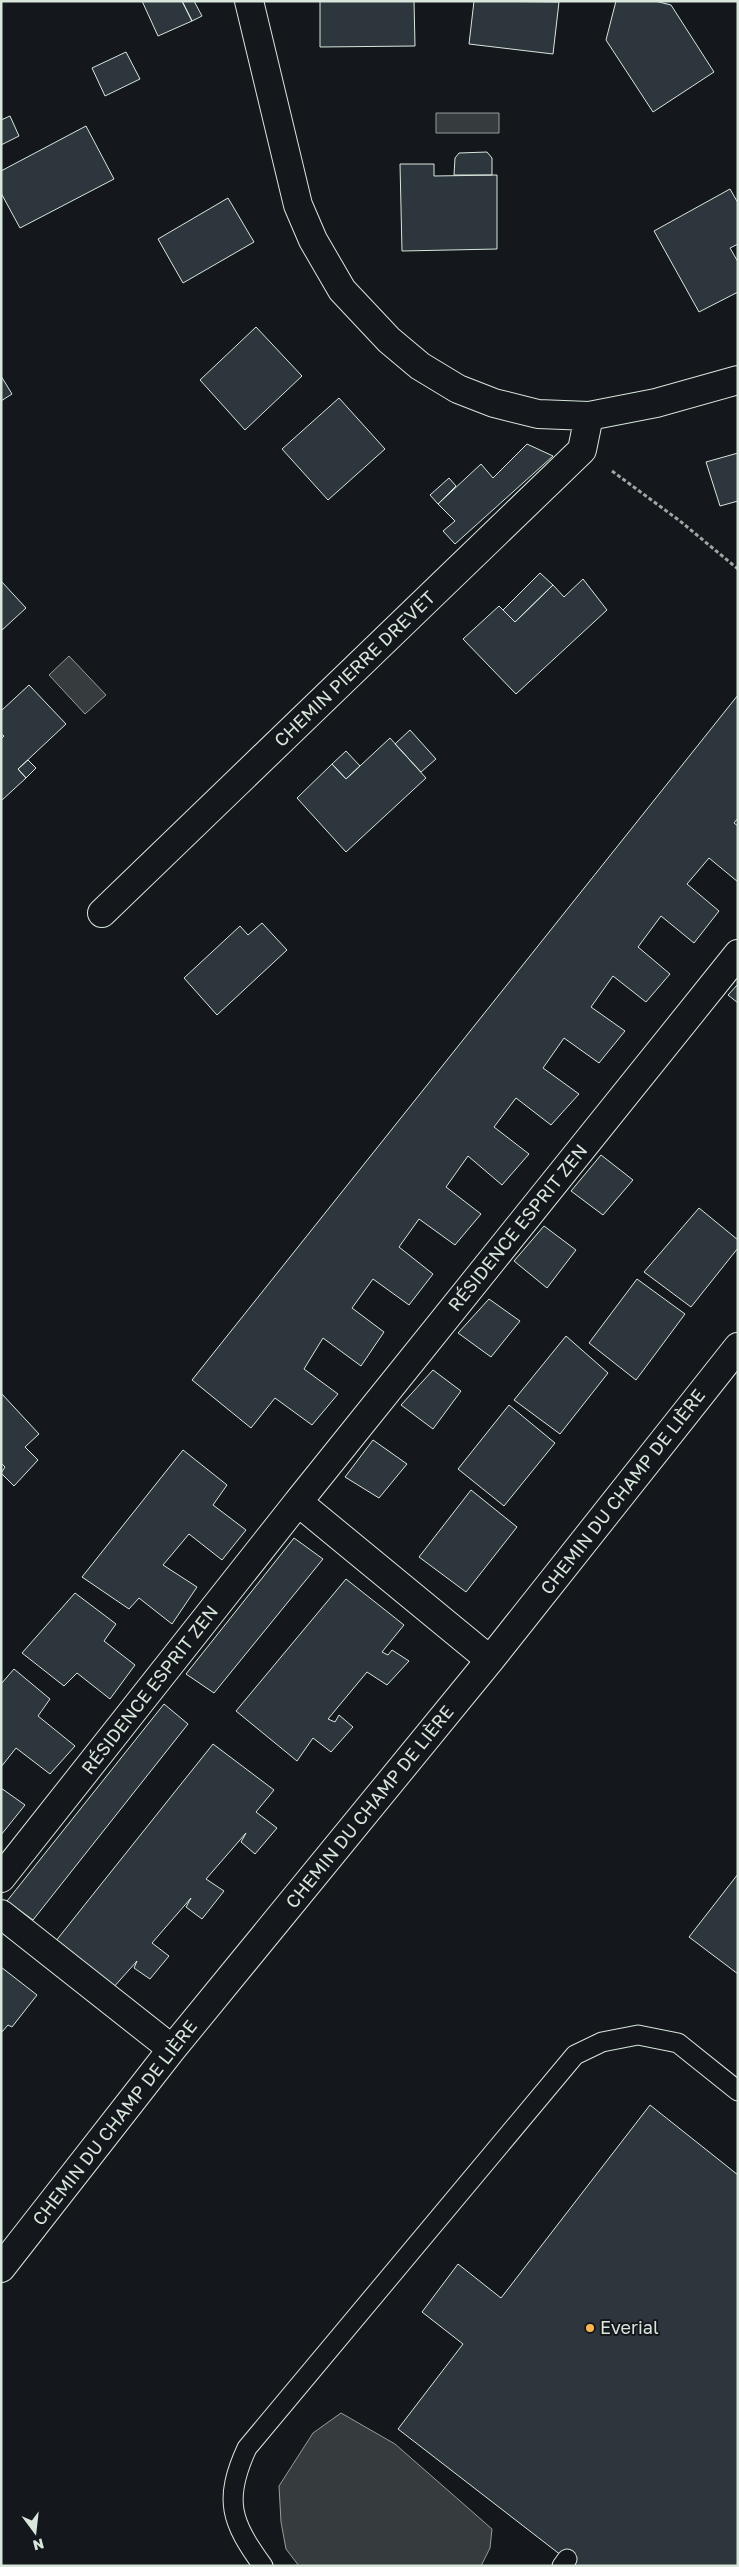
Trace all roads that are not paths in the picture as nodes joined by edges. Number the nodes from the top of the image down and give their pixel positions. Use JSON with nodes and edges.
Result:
{"nodes":[{"id":1,"x":249,"y":1,"type":"edge"},
{"id":2,"x":738,"y":380,"type":"edge"},
{"id":3,"x":589,"y":416,"type":"junction"},
{"id":4,"x":102,"y":913,"type":"dead end"},
{"id":5,"x":738,"y":954,"type":"edge"},
{"id":6,"x":738,"y":1346,"type":"edge"},
{"id":7,"x":298,"y":1502,"type":"junction"},
{"id":8,"x":490,"y":1660,"type":"junction"},
{"id":9,"x":1,"y":1878,"type":"edge"},
{"id":10,"x":1,"y":1914,"type":"edge"},
{"id":11,"x":172,"y":2049,"type":"junction"},
{"id":12,"x":738,"y":2091,"type":"edge"},
{"id":13,"x":1,"y":2268,"type":"edge"},
{"id":14,"x":263,"y":2566,"type":"edge"}],
"edges":[{"from":1,"to":3,"type":"street"},
{"from":2,"to":3,"type":"street"},
{"from":3,"to":4,"type":"street","name":"CHEMIN PIERRE DREVET"},
{"from":5,"to":7,"type":"street","name":"RÉSIDENCE ESPRIT ZEN"},
{"from":6,"to":8,"type":"street","name":"CHEMIN DU CHAMP DE LIÈRE"},
{"from":7,"to":8,"type":"street"},
{"from":7,"to":9,"type":"street","name":"RÉSIDENCE ESPRIT ZEN"},
{"from":8,"to":11,"type":"street","name":"CHEMIN DU CHAMP DE LIÈRE"},
{"from":10,"to":11,"type":"street"},
{"from":11,"to":13,"type":"street","name":"CHEMIN DU CHAMP DE LIÈRE"},
{"from":12,"to":14,"type":"lane"}]}
